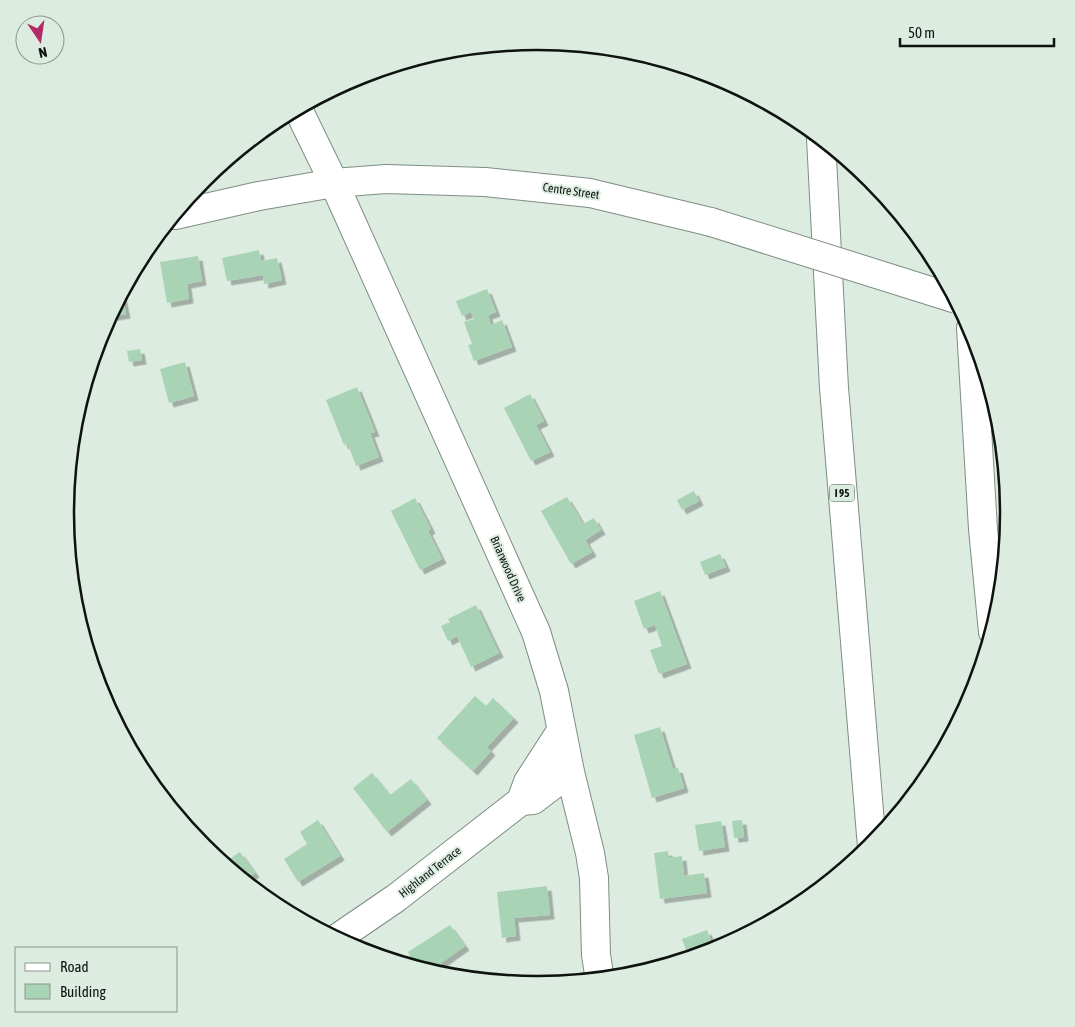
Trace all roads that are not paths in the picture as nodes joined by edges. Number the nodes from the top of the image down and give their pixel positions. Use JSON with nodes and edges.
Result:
{"nodes":[{"id":1,"x":301,"y":115,"type":"edge"},
{"id":2,"x":821,"y":147,"type":"edge"},
{"id":3,"x":334,"y":183,"type":"junction"},
{"id":4,"x":185,"y":213,"type":"edge"},
{"id":5,"x":947,"y":296,"type":"edge"},
{"id":6,"x":973,"y":355,"type":"edge"},
{"id":7,"x":991,"y":609,"type":"edge"},
{"id":8,"x":561,"y":731,"type":"junction"},
{"id":9,"x":570,"y":772,"type":"junction"},
{"id":10,"x":521,"y":801,"type":"junction"},
{"id":11,"x":871,"y":835,"type":"edge"},
{"id":12,"x":343,"y":934,"type":"edge"},
{"id":13,"x":599,"y":973,"type":"edge"}],
"edges":[{"from":1,"to":3,"type":"main road","name":"Briarwood Drive"},
{"from":2,"to":11,"type":"main road","number":"I 95"},
{"from":3,"to":4,"type":"main road","name":"Centre Street"},
{"from":3,"to":5,"type":"main road","name":"Centre Street","bridge":true},
{"from":3,"to":8,"type":"main road","name":"Briarwood Drive"},
{"from":6,"to":7,"type":"main road"},
{"from":8,"to":9,"type":"main road","name":"Briarwood Drive"},
{"from":8,"to":10,"type":"main road","name":"Highland Terrace"},
{"from":9,"to":10,"type":"main road","name":"Highland Terrace"},
{"from":9,"to":13,"type":"main road","name":"Briarwood Drive"},
{"from":10,"to":12,"type":"main road","name":"Highland Terrace"}]}
